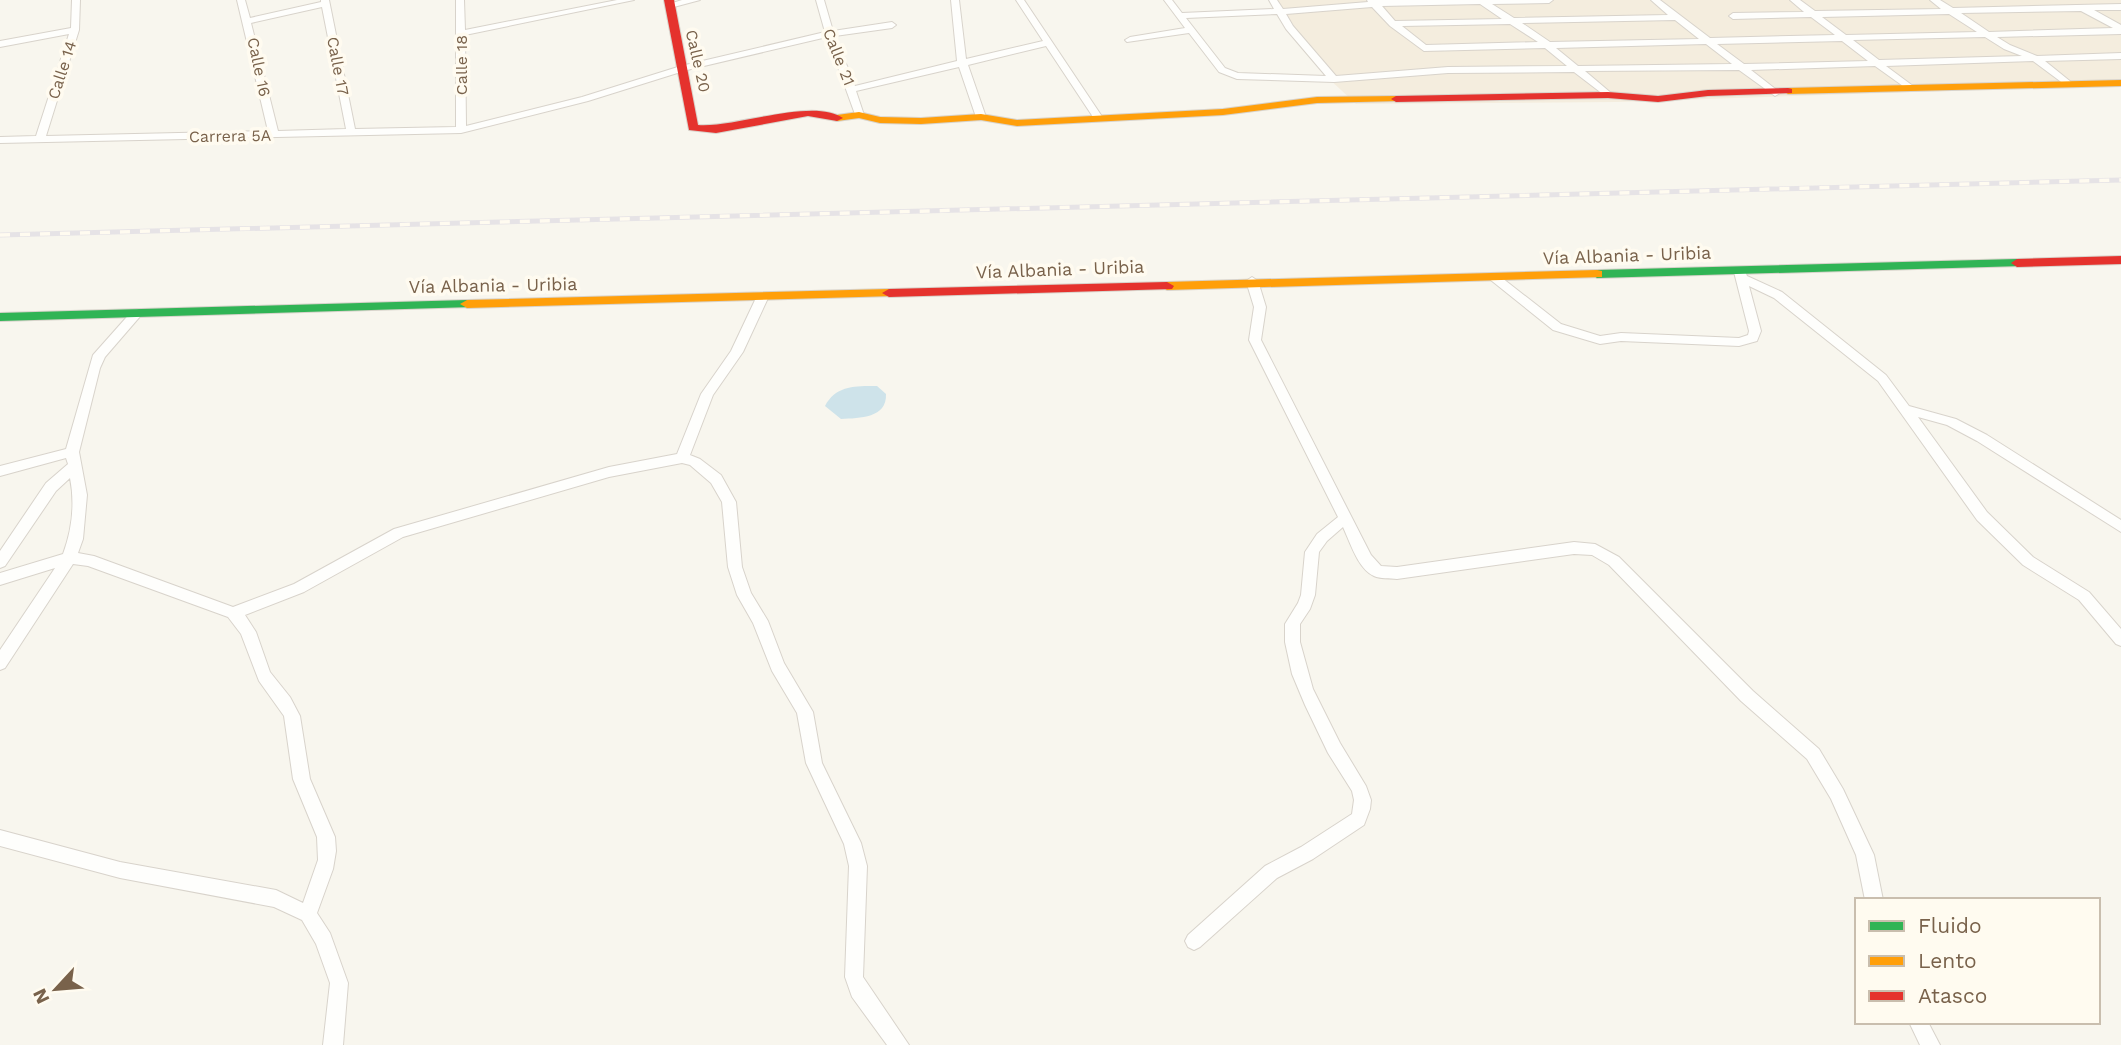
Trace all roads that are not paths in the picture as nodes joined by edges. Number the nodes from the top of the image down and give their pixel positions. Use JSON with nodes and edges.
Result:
{"nodes":[{"id":1,"x":76,"y":0,"type":"edge"},
{"id":2,"x":242,"y":0,"type":"edge"},
{"id":3,"x":460,"y":0,"type":"edge"},
{"id":4,"x":630,"y":0,"type":"edge"},
{"id":5,"x":696,"y":0,"type":"edge"},
{"id":6,"x":820,"y":0,"type":"edge"},
{"id":7,"x":956,"y":0,"type":"edge"},
{"id":8,"x":1020,"y":0,"type":"edge"},
{"id":9,"x":1168,"y":0,"type":"edge"},
{"id":10,"x":1273,"y":0,"type":"edge"},
{"id":11,"x":1549,"y":0,"type":"edge"},
{"id":12,"x":1655,"y":0,"type":"edge"},
{"id":13,"x":1794,"y":0,"type":"edge"},
{"id":14,"x":1934,"y":0,"type":"edge"},
{"id":15,"x":2070,"y":0,"type":"edge"},
{"id":16,"x":614,"y":1,"type":"edge"},
{"id":17,"x":1418,"y":1,"type":"edge"},
{"id":18,"x":1482,"y":1,"type":"edge"},
{"id":19,"x":325,"y":2,"type":"edge"},
{"id":20,"x":669,"y":2,"type":"edge"},
{"id":21,"x":1372,"y":2,"type":"edge"},
{"id":22,"x":2121,"y":7,"type":"edge"},
{"id":23,"x":2083,"y":8,"type":"junction"},
{"id":24,"x":1950,"y":10,"type":"junction"},
{"id":25,"x":1281,"y":12,"type":"junction"},
{"id":26,"x":1812,"y":14,"type":"junction"},
{"id":27,"x":1180,"y":16,"type":"junction"},
{"id":28,"x":1676,"y":16,"type":"junction"},
{"id":29,"x":1733,"y":16,"type":"dead end"},
{"id":30,"x":249,"y":21,"type":"junction"},
{"id":31,"x":1517,"y":22,"type":"junction"},
{"id":32,"x":1393,"y":24,"type":"junction"},
{"id":33,"x":892,"y":25,"type":"dead end"},
{"id":34,"x":75,"y":30,"type":"junction"},
{"id":35,"x":1191,"y":30,"type":"junction"},
{"id":36,"x":2121,"y":30,"type":"edge"},
{"id":37,"x":1984,"y":32,"type":"junction"},
{"id":38,"x":461,"y":33,"type":"junction"},
{"id":39,"x":828,"y":34,"type":"junction"},
{"id":40,"x":1843,"y":37,"type":"junction"},
{"id":41,"x":1130,"y":40,"type":"dead end"},
{"id":42,"x":1708,"y":42,"type":"junction"},
{"id":43,"x":1048,"y":43,"type":"junction"},
{"id":44,"x":1545,"y":43,"type":"junction"},
{"id":45,"x":0,"y":44,"type":"edge"},
{"id":46,"x":2121,"y":56,"type":"edge"},
{"id":47,"x":2035,"y":58,"type":"junction"},
{"id":48,"x":962,"y":62,"type":"junction"},
{"id":49,"x":1876,"y":63,"type":"junction"},
{"id":50,"x":1741,"y":67,"type":"junction"},
{"id":51,"x":684,"y":68,"type":"junction"},
{"id":52,"x":1581,"y":70,"type":"junction"},
{"id":53,"x":1334,"y":79,"type":"junction"},
{"id":54,"x":2121,"y":83,"type":"edge"},
{"id":55,"x":2068,"y":84,"type":"junction"},
{"id":56,"x":1910,"y":88,"type":"junction"},
{"id":57,"x":852,"y":89,"type":"junction"},
{"id":58,"x":1775,"y":93,"type":"junction"},
{"id":59,"x":1608,"y":95,"type":"junction"},
{"id":60,"x":859,"y":115,"type":"junction"},
{"id":61,"x":981,"y":117,"type":"junction"},
{"id":62,"x":1098,"y":118,"type":"junction"},
{"id":63,"x":461,"y":130,"type":"junction"},
{"id":64,"x":351,"y":132,"type":"junction"},
{"id":65,"x":274,"y":135,"type":"junction"},
{"id":66,"x":40,"y":139,"type":"junction"},
{"id":67,"x":0,"y":140,"type":"edge"},
{"id":68,"x":2121,"y":260,"type":"edge"},
{"id":69,"x":1741,"y":275,"type":"junction"},
{"id":70,"x":1493,"y":277,"type":"junction"},
{"id":71,"x":1252,"y":281,"type":"junction"},
{"id":72,"x":762,"y":298,"type":"junction"},
{"id":73,"x":137,"y":313,"type":"junction"},
{"id":74,"x":0,"y":317,"type":"edge"},
{"id":75,"x":1907,"y":410,"type":"junction"},
{"id":76,"x":682,"y":458,"type":"junction"},
{"id":77,"x":73,"y":459,"type":"junction"},
{"id":78,"x":0,"y":471,"type":"edge"},
{"id":79,"x":1346,"y":520,"type":"junction"},
{"id":80,"x":2121,"y":527,"type":"edge"},
{"id":81,"x":69,"y":558,"type":"junction"},
{"id":82,"x":0,"y":562,"type":"edge"},
{"id":83,"x":0,"y":579,"type":"edge"},
{"id":84,"x":233,"y":613,"type":"junction"},
{"id":85,"x":2121,"y":640,"type":"edge"},
{"id":86,"x":0,"y":663,"type":"edge"},
{"id":87,"x":0,"y":838,"type":"edge"},
{"id":88,"x":1874,"y":898,"type":"edge"},
{"id":89,"x":308,"y":914,"type":"junction"},
{"id":90,"x":1195,"y":941,"type":"dead end"},
{"id":91,"x":1919,"y":1024,"type":"edge"},
{"id":92,"x":333,"y":1045,"type":"edge"},
{"id":93,"x":899,"y":1045,"type":"edge"},
{"id":94,"x":1930,"y":1045,"type":"edge"}],
"edges":[{"from":1,"to":34,"type":"street","name":"Calle 14"},
{"from":2,"to":30,"type":"street","name":"Calle 16"},
{"from":3,"to":38,"type":"street","name":"Calle 18"},
{"from":4,"to":16,"type":"street"},
{"from":5,"to":20,"type":"street"},
{"from":6,"to":39,"type":"street","name":"Calle 21"},
{"from":7,"to":48,"type":"street"},
{"from":8,"to":43,"type":"street"},
{"from":9,"to":27,"type":"street"},
{"from":10,"to":25,"type":"street"},
{"from":11,"to":18,"type":"street"},
{"from":12,"to":28,"type":"street"},
{"from":13,"to":26,"type":"street"},
{"from":14,"to":24,"type":"street"},
{"from":15,"to":23,"type":"street"},
{"from":16,"to":38,"type":"street"},
{"from":17,"to":18,"type":"street"},
{"from":17,"to":21,"type":"street"},
{"from":18,"to":31,"type":"street"},
{"from":19,"to":30,"type":"street"},
{"from":19,"to":64,"type":"street","name":"Calle 17"},
{"from":20,"to":51,"type":"main road","name":"Calle 20"},
{"from":21,"to":25,"type":"street"},
{"from":21,"to":32,"type":"street"},
{"from":22,"to":23,"type":"street"},
{"from":23,"to":24,"type":"street"},
{"from":23,"to":36,"type":"street"},
{"from":24,"to":26,"type":"street"},
{"from":24,"to":37,"type":"street"},
{"from":25,"to":27,"type":"street"},
{"from":25,"to":53,"type":"street"},
{"from":26,"to":29,"type":"street"},
{"from":26,"to":40,"type":"street"},
{"from":27,"to":35,"type":"street"},
{"from":28,"to":31,"type":"street"},
{"from":28,"to":42,"type":"street"},
{"from":30,"to":65,"type":"street","name":"Calle 16"},
{"from":31,"to":32,"type":"street"},
{"from":31,"to":44,"type":"street"},
{"from":32,"to":44,"type":"street"},
{"from":33,"to":39,"type":"street","name":"Carrera 5A"},
{"from":34,"to":45,"type":"street"},
{"from":34,"to":66,"type":"street","name":"Calle 14"},
{"from":35,"to":41,"type":"street"},
{"from":35,"to":53,"type":"street"},
{"from":36,"to":37,"type":"street"},
{"from":37,"to":40,"type":"street"},
{"from":37,"to":47,"type":"street"},
{"from":38,"to":63,"type":"street","name":"Calle 18"},
{"from":39,"to":51,"type":"street","name":"Carrera 5A"},
{"from":39,"to":57,"type":"street","name":"Calle 21"},
{"from":40,"to":42,"type":"street"},
{"from":40,"to":49,"type":"street"},
{"from":42,"to":44,"type":"street"},
{"from":42,"to":50,"type":"street"},
{"from":43,"to":48,"type":"street"},
{"from":43,"to":62,"type":"street"},
{"from":44,"to":52,"type":"street"},
{"from":46,"to":47,"type":"street"},
{"from":47,"to":49,"type":"street"},
{"from":47,"to":55,"type":"street"},
{"from":48,"to":57,"type":"street"},
{"from":48,"to":61,"type":"street"},
{"from":49,"to":50,"type":"street"},
{"from":49,"to":56,"type":"street"},
{"from":50,"to":52,"type":"street"},
{"from":50,"to":58,"type":"street"},
{"from":51,"to":60,"type":"main road","name":"Calle 20"},
{"from":51,"to":63,"type":"street","name":"Carrera 5A"},
{"from":52,"to":53,"type":"street"},
{"from":52,"to":59,"type":"street"},
{"from":54,"to":55,"type":"main road"},
{"from":55,"to":56,"type":"main road"},
{"from":56,"to":58,"type":"main road"},
{"from":57,"to":60,"type":"street","name":"Calle 21"},
{"from":58,"to":59,"type":"main road"},
{"from":59,"to":62,"type":"main road"},
{"from":60,"to":61,"type":"main road"},
{"from":61,"to":62,"type":"main road"},
{"from":63,"to":64,"type":"street","name":"Carrera 5A"},
{"from":64,"to":65,"type":"street","name":"Carrera 5A"},
{"from":65,"to":66,"type":"street","name":"Carrera 5A"},
{"from":66,"to":67,"type":"street","name":"Carrera 5A"},
{"from":68,"to":69,"type":"main road","name":"Vía Albania - Uribia"},
{"from":69,"to":70,"type":"main road","name":"Vía Albania - Uribia"},
{"from":69,"to":70,"type":"street"},
{"from":69,"to":75,"type":"street"},
{"from":70,"to":71,"type":"main road","name":"Vía Albania - Uribia"},
{"from":71,"to":72,"type":"main road","name":"Vía Albania - Uribia"},
{"from":71,"to":79,"type":"street"},
{"from":72,"to":73,"type":"main road","name":"Vía Albania - Uribia"},
{"from":72,"to":76,"type":"street"},
{"from":73,"to":74,"type":"main road","name":"Vía Albania - Uribia"},
{"from":73,"to":77,"type":"street"},
{"from":75,"to":80,"type":"street"},
{"from":75,"to":85,"type":"street"},
{"from":76,"to":84,"type":"street"},
{"from":76,"to":93,"type":"street"},
{"from":77,"to":78,"type":"street"},
{"from":77,"to":81,"type":"street"},
{"from":77,"to":82,"type":"street"},
{"from":79,"to":88,"type":"street"},
{"from":79,"to":90,"type":"street"},
{"from":81,"to":83,"type":"street"},
{"from":81,"to":84,"type":"street"},
{"from":81,"to":86,"type":"street"},
{"from":84,"to":89,"type":"street"},
{"from":87,"to":89,"type":"street"},
{"from":89,"to":92,"type":"street"},
{"from":91,"to":94,"type":"street"}]}
